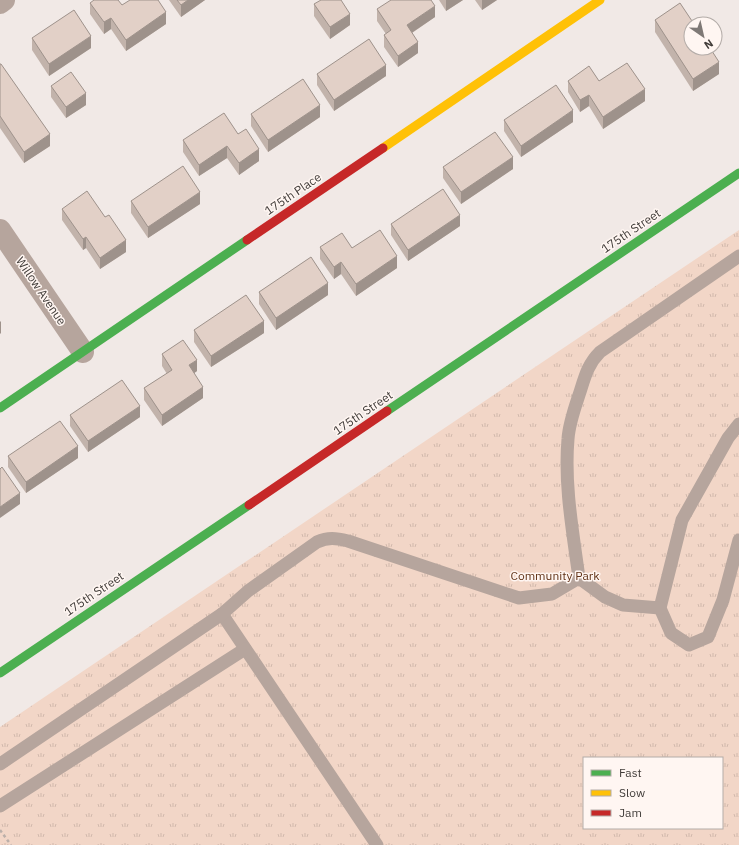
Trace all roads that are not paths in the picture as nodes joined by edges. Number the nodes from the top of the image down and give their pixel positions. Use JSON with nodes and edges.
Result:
{"nodes":[{"id":1,"x":4,"y":0,"type":"edge"},
{"id":2,"x":600,"y":0,"type":"edge"},
{"id":3,"x":0,"y":3,"type":"edge"},
{"id":4,"x":739,"y":172,"type":"edge"},
{"id":5,"x":0,"y":230,"type":"edge"},
{"id":6,"x":739,"y":256,"type":"edge"},
{"id":7,"x":83,"y":352,"type":"junction"},
{"id":8,"x":0,"y":408,"type":"edge"},
{"id":9,"x":739,"y":424,"type":"edge"},
{"id":10,"x":739,"y":540,"type":"edge"},
{"id":11,"x":579,"y":578,"type":"junction"},
{"id":12,"x":660,"y":608,"type":"junction"},
{"id":13,"x":222,"y":614,"type":"junction"},
{"id":14,"x":245,"y":649,"type":"junction"},
{"id":15,"x":0,"y":673,"type":"edge"},
{"id":16,"x":0,"y":764,"type":"edge"},
{"id":17,"x":0,"y":806,"type":"edge"},
{"id":18,"x":377,"y":845,"type":"edge"}],
"edges":[{"from":1,"to":3,"type":"street"},
{"from":2,"to":7,"type":"main road","name":"175th Place"},
{"from":4,"to":15,"type":"main road","name":"175th Street"},
{"from":5,"to":7,"type":"street","name":"Willow Avenue"},
{"from":6,"to":11,"type":"lane"},
{"from":7,"to":8,"type":"main road","name":"175th Place"},
{"from":9,"to":12,"type":"lane"},
{"from":10,"to":12,"type":"lane"},
{"from":11,"to":12,"type":"lane"},
{"from":11,"to":13,"type":"lane"},
{"from":13,"to":14,"type":"lane"},
{"from":13,"to":16,"type":"lane"},
{"from":14,"to":17,"type":"lane"},
{"from":14,"to":18,"type":"lane"}]}
